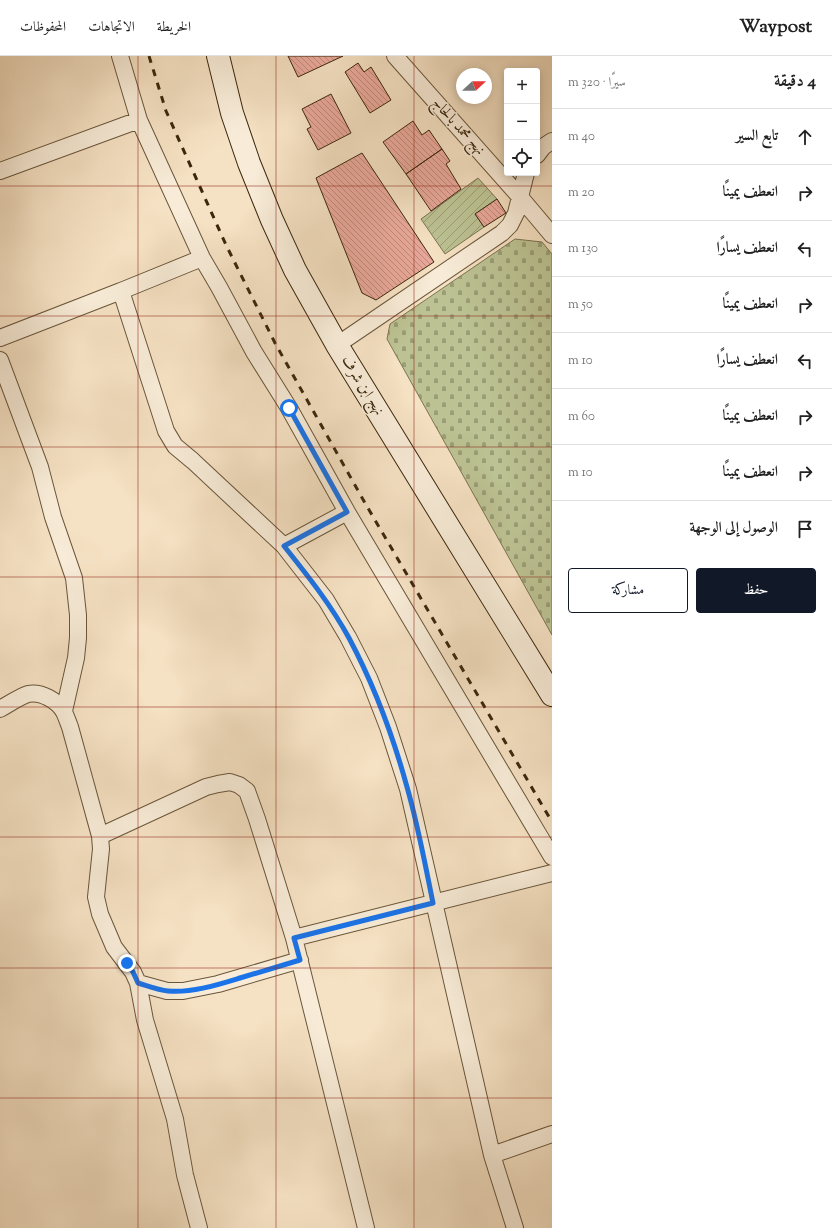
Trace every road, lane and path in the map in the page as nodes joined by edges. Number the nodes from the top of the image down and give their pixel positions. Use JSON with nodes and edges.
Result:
{"nodes":[{"id":1,"x":120,"y":56,"type":"edge"},
{"id":2,"x":218,"y":56,"type":"edge"},
{"id":3,"x":395,"y":56,"type":"edge"},
{"id":4,"x":139,"y":120,"type":"junction"},
{"id":5,"x":552,"y":141,"type":"edge"},
{"id":6,"x":540,"y":151,"type":"edge"},
{"id":7,"x":0,"y":171,"type":"edge"},
{"id":8,"x":525,"y":176,"type":"edge"},
{"id":9,"x":520,"y":197,"type":"junction"},
{"id":10,"x":552,"y":235,"type":"edge"},
{"id":11,"x":202,"y":258,"type":"junction"},
{"id":12,"x":122,"y":291,"type":"junction"},
{"id":13,"x":0,"y":338,"type":"edge"},
{"id":14,"x":337,"y":346,"type":"junction"},
{"id":15,"x":0,"y":360,"type":"edge"},
{"id":16,"x":347,"y":512,"type":"junction"},
{"id":17,"x":284,"y":546,"type":"junction"},
{"id":18,"x":552,"y":695,"type":"edge"},
{"id":19,"x":0,"y":709,"type":"edge"},
{"id":20,"x":64,"y":711,"type":"junction"},
{"id":21,"x":100,"y":836,"type":"junction"},
{"id":22,"x":552,"y":857,"type":"edge"},
{"id":23,"x":552,"y":873,"type":"edge"},
{"id":24,"x":433,"y":903,"type":"junction"},
{"id":25,"x":294,"y":938,"type":"junction"},
{"id":26,"x":300,"y":960,"type":"junction"},
{"id":27,"x":138,"y":983,"type":"junction"},
{"id":28,"x":552,"y":1134,"type":"edge"},
{"id":29,"x":492,"y":1155,"type":"junction"},
{"id":30,"x":199,"y":1228,"type":"edge"},
{"id":31,"x":366,"y":1228,"type":"edge"},
{"id":32,"x":515,"y":1228,"type":"edge"}],
"edges":[{"from":1,"to":4,"type":"street"},
{"from":2,"to":14,"type":"main road","name":"نهج ابن شرف"},
{"from":3,"to":9,"type":"street","name":"نهج محمد بالحاج"},
{"from":4,"to":7,"type":"street"},
{"from":4,"to":11,"type":"street"},
{"from":5,"to":6,"type":"street"},
{"from":8,"to":9,"type":"street"},
{"from":9,"to":10,"type":"street","name":"نهج محمد بالحاج"},
{"from":9,"to":14,"type":"street"},
{"from":11,"to":12,"type":"street"},
{"from":11,"to":16,"type":"street"},
{"from":12,"to":13,"type":"street"},
{"from":12,"to":17,"type":"street"},
{"from":14,"to":18,"type":"main road","name":"نهج ابن شرف"},
{"from":15,"to":20,"type":"street"},
{"from":16,"to":17,"type":"street"},
{"from":16,"to":22,"type":"street"},
{"from":17,"to":24,"type":"street"},
{"from":19,"to":20,"type":"street"},
{"from":20,"to":21,"type":"street"},
{"from":21,"to":25,"type":"street"},
{"from":21,"to":27,"type":"street"},
{"from":23,"to":24,"type":"street"},
{"from":24,"to":25,"type":"street"},
{"from":24,"to":29,"type":"street"},
{"from":25,"to":26,"type":"street"},
{"from":26,"to":27,"type":"street"},
{"from":26,"to":31,"type":"street"},
{"from":27,"to":30,"type":"street"},
{"from":28,"to":29,"type":"street"},
{"from":29,"to":32,"type":"street"}]}
